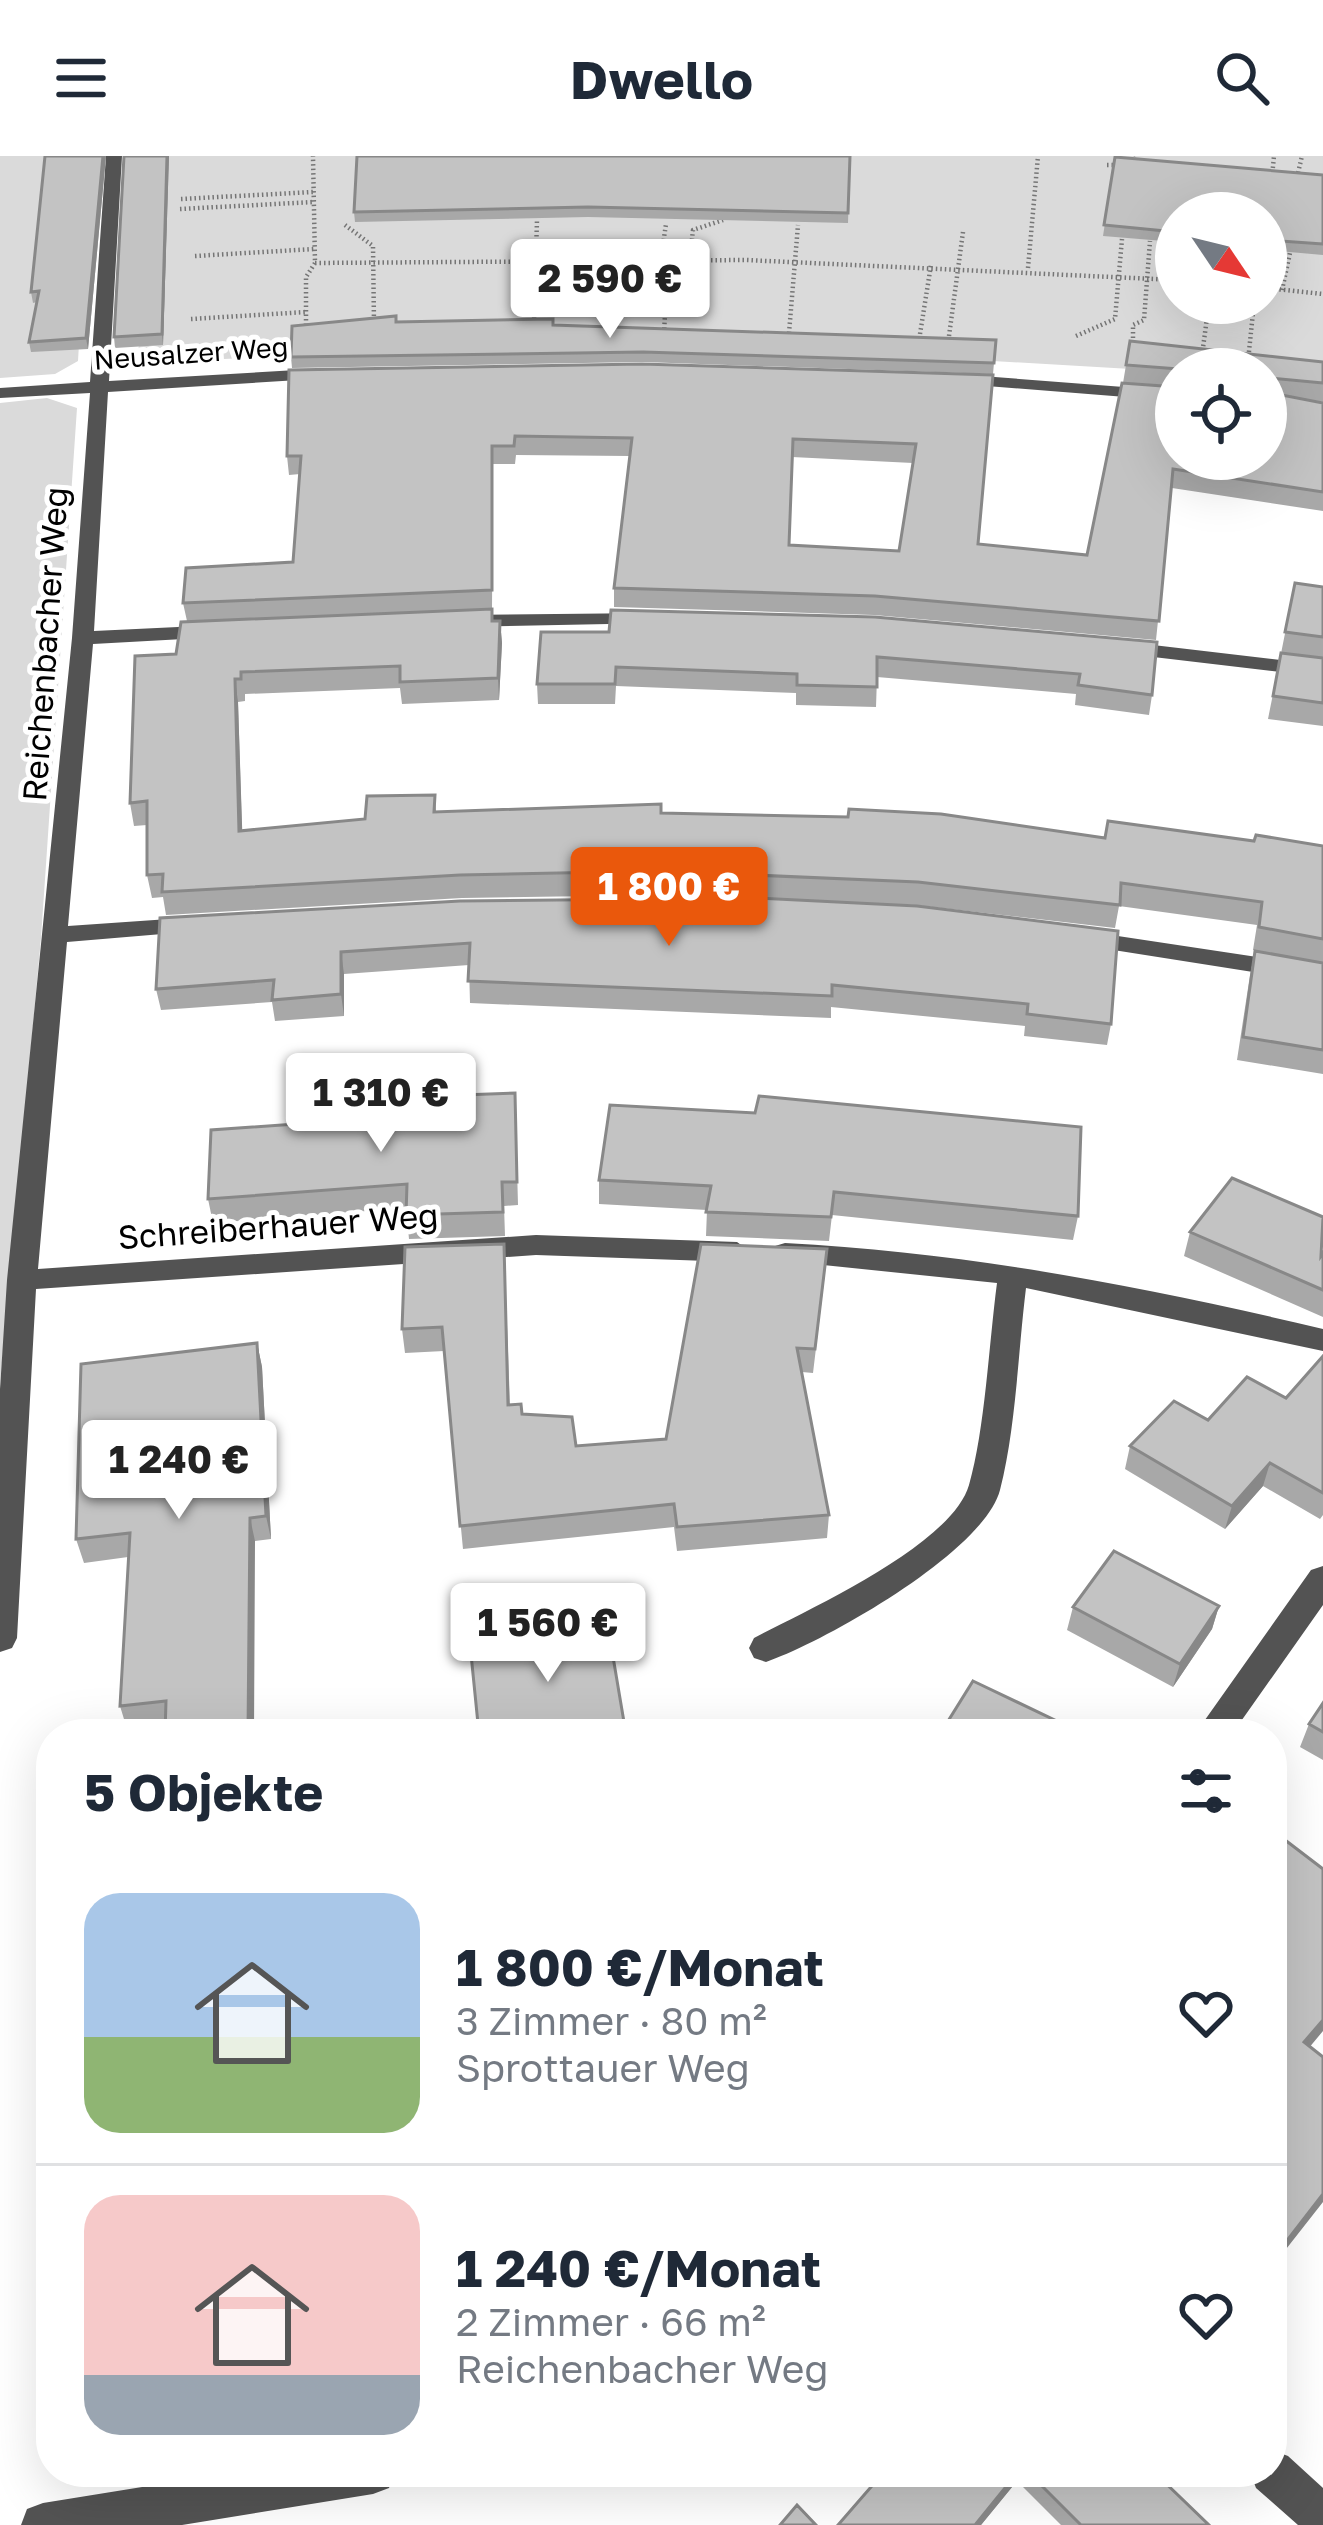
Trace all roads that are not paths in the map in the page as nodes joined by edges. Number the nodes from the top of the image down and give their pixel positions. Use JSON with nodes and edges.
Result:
{"nodes":[{"id":1,"x":114,"y":156,"type":"edge"},
{"id":2,"x":355,"y":373,"type":"edge"},
{"id":3,"x":942,"y":378,"type":"edge"},
{"id":4,"x":95,"y":387,"type":"junction"},
{"id":5,"x":0,"y":394,"type":"edge"},
{"id":6,"x":1155,"y":394,"type":"edge"},
{"id":7,"x":681,"y":620,"type":"edge"},
{"id":8,"x":439,"y":621,"type":"edge"},
{"id":9,"x":250,"y":629,"type":"edge"},
{"id":10,"x":82,"y":638,"type":"junction"},
{"id":11,"x":1096,"y":644,"type":"edge"},
{"id":12,"x":1323,"y":671,"type":"edge"},
{"id":13,"x":221,"y":922,"type":"edge"},
{"id":14,"x":1040,"y":933,"type":"edge"},
{"id":15,"x":54,"y":935,"type":"junction"},
{"id":16,"x":1323,"y":975,"type":"edge"},
{"id":17,"x":1013,"y":1273,"type":"junction"},
{"id":18,"x":22,"y":1280,"type":"junction"},
{"id":19,"x":1323,"y":1340,"type":"edge"},
{"id":20,"x":1323,"y":1580,"type":"edge"},
{"id":21,"x":0,"y":1638,"type":"edge"},
{"id":22,"x":766,"y":1648,"type":"dead end"},
{"id":23,"x":1223,"y":1719,"type":"edge"},
{"id":24,"x":1287,"y":2486,"type":"edge"},
{"id":25,"x":280,"y":2487,"type":"edge"},
{"id":26,"x":1323,"y":2518,"type":"edge"},
{"id":27,"x":43,"y":2525,"type":"edge"}],
"edges":[{"from":1,"to":4,"type":"street","name":"Reichenbacher Weg"},
{"from":2,"to":4,"type":"street","name":"Neusalzer Weg"},
{"from":3,"to":6,"type":"street"},
{"from":4,"to":5,"type":"street","name":"Neusalzer Weg"},
{"from":4,"to":10,"type":"street","name":"Reichenbacher Weg"},
{"from":7,"to":8,"type":"street"},
{"from":9,"to":10,"type":"street"},
{"from":10,"to":15,"type":"street","name":"Reichenbacher Weg"},
{"from":11,"to":12,"type":"street"},
{"from":13,"to":15,"type":"street"},
{"from":14,"to":16,"type":"street"},
{"from":15,"to":18,"type":"street","name":"Reichenbacher Weg"},
{"from":17,"to":18,"type":"street","name":"Schreiberhauer Weg"},
{"from":17,"to":19,"type":"street","name":"Schreiberhauer Weg"},
{"from":17,"to":22,"type":"street"},
{"from":18,"to":21,"type":"street","name":"Reichenbacher Weg"},
{"from":20,"to":23,"type":"street"},
{"from":24,"to":26,"type":"street"},
{"from":25,"to":27,"type":"street"}]}
